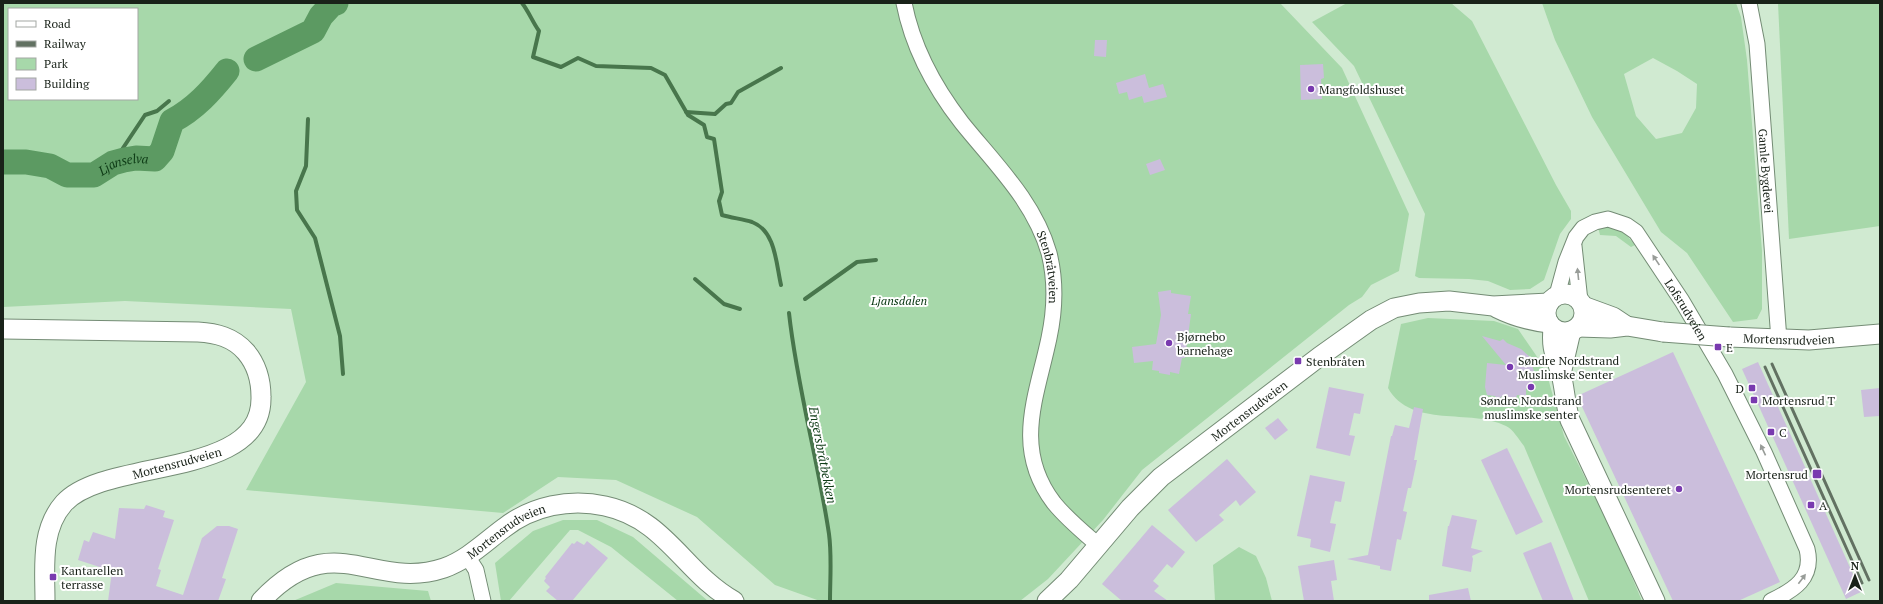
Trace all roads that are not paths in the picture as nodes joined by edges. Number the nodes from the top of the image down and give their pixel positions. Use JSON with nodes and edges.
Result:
{"nodes":[{"id":1,"x":904,"y":3,"type":"edge"},
{"id":2,"x":1749,"y":3,"type":"edge"},
{"id":3,"x":1574,"y":246,"type":"junction"},
{"id":4,"x":1553,"y":299,"type":"junction"},
{"id":5,"x":1582,"y":303,"type":"junction"},
{"id":6,"x":1493,"y":306,"type":"junction"},
{"id":7,"x":1626,"y":326,"type":"junction"},
{"id":8,"x":1563,"y":327,"type":"junction"},
{"id":9,"x":3,"y":329,"type":"edge"},
{"id":10,"x":1880,"y":334,"type":"edge"},
{"id":11,"x":1779,"y":340,"type":"junction"},
{"id":12,"x":1098,"y":546,"type":"junction"},
{"id":13,"x":467,"y":556,"type":"junction"},
{"id":14,"x":45,"y":601,"type":"edge"},
{"id":15,"x":261,"y":601,"type":"edge"},
{"id":16,"x":483,"y":601,"type":"edge"},
{"id":17,"x":734,"y":601,"type":"edge"},
{"id":18,"x":1047,"y":601,"type":"edge"},
{"id":19,"x":1656,"y":601,"type":"edge"},
{"id":20,"x":1771,"y":601,"type":"edge"}],
"edges":[{"from":1,"to":12,"type":"street","name":"Stenbråtveien"},
{"from":2,"to":11,"type":"street","name":"Gamle Bygdevei"},
{"from":3,"to":4,"type":"street","name":"Lofsrudveien"},
{"from":5,"to":3,"type":"street","one_way":true},
{"from":20,"to":3,"type":"street","name":"Lofsrudveien","one_way":true},
{"from":4,"to":5,"type":"street"},
{"from":4,"to":6,"type":"street","name":"Mortensrudveien"},
{"from":4,"to":8,"type":"street"},
{"from":5,"to":7,"type":"street","name":"Mortensrudveien"},
{"from":5,"to":8,"type":"street"},
{"from":6,"to":8,"type":"street","name":"Mortensrudveien"},
{"from":6,"to":12,"type":"street","name":"Mortensrudveien"},
{"from":7,"to":8,"type":"street","name":"Mortensrudveien"},
{"from":7,"to":11,"type":"street","name":"Mortensrudveien","bridge":true},
{"from":8,"to":19,"type":"street"},
{"from":9,"to":14,"type":"street","name":"Mortensrudveien"},
{"from":10,"to":11,"type":"street","name":"Mortensrudveien"},
{"from":12,"to":18,"type":"street","name":"Mortensrudveien"},
{"from":13,"to":15,"type":"street","name":"Mortensrudveien"},
{"from":13,"to":16,"type":"street"},
{"from":13,"to":17,"type":"street","name":"Mortensrudveien"}]}
